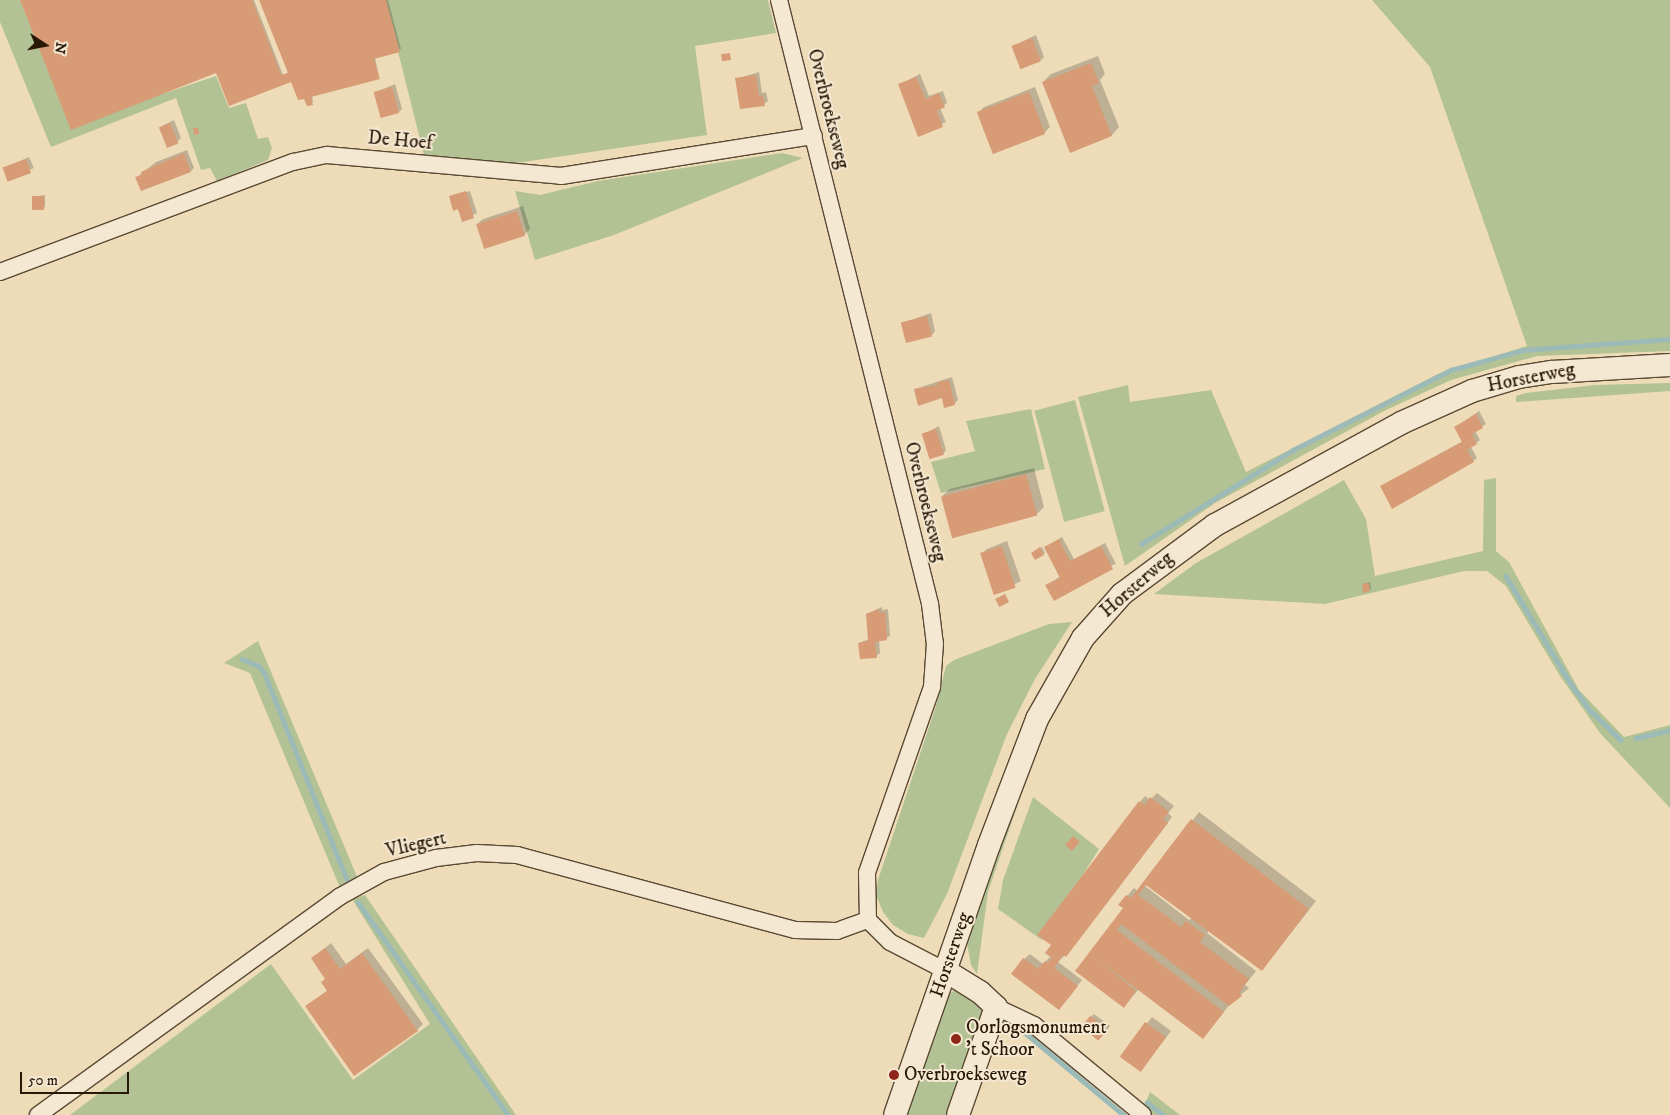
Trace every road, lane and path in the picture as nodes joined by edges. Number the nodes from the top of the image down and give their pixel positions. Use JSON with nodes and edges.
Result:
{"nodes":[{"id":1,"x":779,"y":0,"type":"edge"},
{"id":2,"x":814,"y":136,"type":"junction"},
{"id":3,"x":0,"y":272,"type":"edge"},
{"id":4,"x":1670,"y":365,"type":"edge"},
{"id":5,"x":868,"y":920,"type":"junction"},
{"id":6,"x":946,"y":971,"type":"junction"},
{"id":7,"x":996,"y":1007,"type":"junction"},
{"id":8,"x":38,"y":1115,"type":"edge"},
{"id":9,"x":894,"y":1115,"type":"edge"},
{"id":10,"x":958,"y":1115,"type":"edge"},
{"id":11,"x":1143,"y":1115,"type":"edge"}],
"edges":[{"from":1,"to":2,"type":"street","name":"Overbroekseweg"},
{"from":2,"to":3,"type":"street","name":"De Hoef"},
{"from":2,"to":5,"type":"street","name":"Overbroekseweg"},
{"from":4,"to":6,"type":"street","name":"Horsterweg"},
{"from":5,"to":6,"type":"street"},
{"from":5,"to":8,"type":"street","name":"Vliegert"},
{"from":6,"to":7,"type":"street"},
{"from":6,"to":9,"type":"street","name":"Horsterweg"},
{"from":7,"to":10,"type":"street"},
{"from":7,"to":11,"type":"street"}]}
